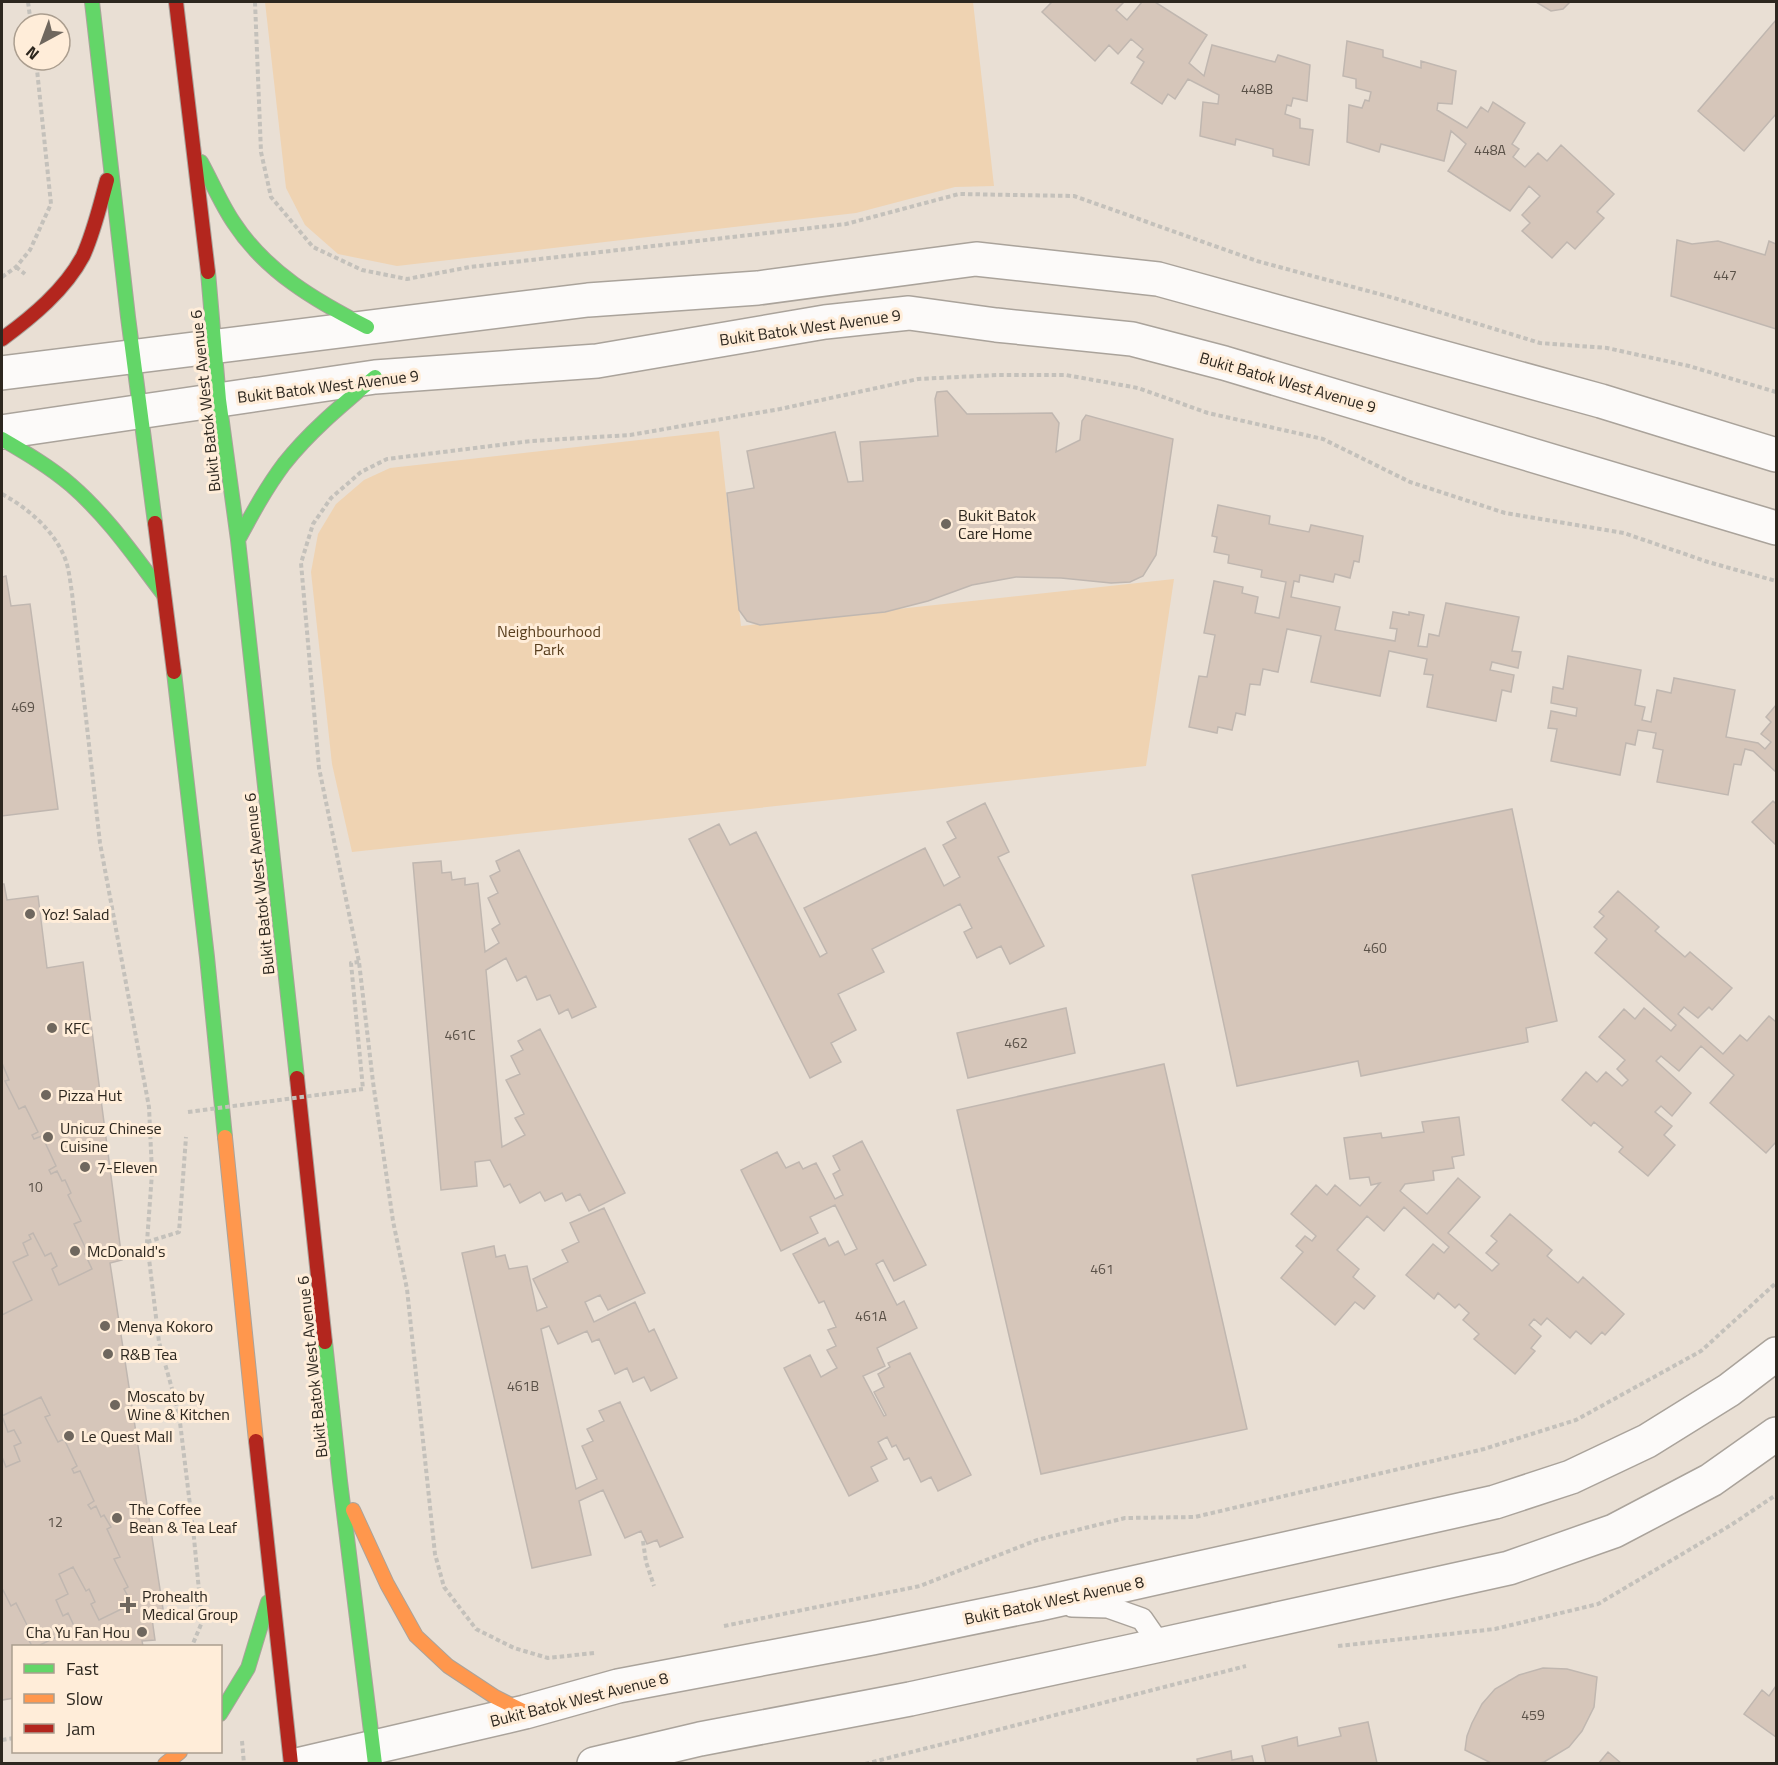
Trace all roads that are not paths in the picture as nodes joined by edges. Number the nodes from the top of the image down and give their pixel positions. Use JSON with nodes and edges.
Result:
{"nodes":[{"id":1,"x":92,"y":2,"type":"edge"},
{"id":2,"x":176,"y":2,"type":"edge"},
{"id":3,"x":192,"y":144,"type":"junction"},
{"id":4,"x":111,"y":167,"type":"junction"},
{"id":5,"x":367,"y":327,"type":"junction"},
{"id":6,"x":2,"y":339,"type":"edge"},
{"id":7,"x":216,"y":346,"type":"junction"},
{"id":8,"x":133,"y":357,"type":"junction"},
{"id":9,"x":2,"y":373,"type":"edge"},
{"id":10,"x":375,"y":377,"type":"junction"},
{"id":11,"x":219,"y":400,"type":"junction"},
{"id":12,"x":141,"y":411,"type":"junction"},
{"id":13,"x":2,"y":432,"type":"edge"},
{"id":14,"x":2,"y":439,"type":"edge"},
{"id":15,"x":1776,"y":455,"type":"edge"},
{"id":16,"x":1776,"y":528,"type":"edge"},
{"id":17,"x":237,"y":540,"type":"junction"},
{"id":18,"x":165,"y":597,"type":"junction"},
{"id":19,"x":1776,"y":1354,"type":"edge"},
{"id":20,"x":1776,"y":1434,"type":"edge"},
{"id":21,"x":340,"y":1481,"type":"junction"},
{"id":22,"x":271,"y":1592,"type":"junction"},
{"id":23,"x":1039,"y":1604,"type":"junction"},
{"id":24,"x":1160,"y":1646,"type":"junction"},
{"id":25,"x":222,"y":1711,"type":"edge"},
{"id":26,"x":525,"y":1712,"type":"junction"},
{"id":27,"x":179,"y":1753,"type":"edge"},
{"id":28,"x":374,"y":1755,"type":"edge"},
{"id":29,"x":165,"y":1764,"type":"edge"},
{"id":30,"x":291,"y":1764,"type":"edge"},
{"id":31,"x":301,"y":1764,"type":"edge"},
{"id":32,"x":594,"y":1764,"type":"edge"}],
"edges":[{"from":1,"to":4,"type":"street"},
{"from":2,"to":3,"type":"street","name":"Bukit Batok West Avenue 6"},
{"from":3,"to":5,"type":"street"},
{"from":3,"to":7,"type":"street","name":"Bukit Batok West Avenue 6"},
{"from":4,"to":6,"type":"street"},
{"from":4,"to":8,"type":"street"},
{"from":5,"to":7,"type":"street"},
{"from":5,"to":15,"type":"street"},
{"from":7,"to":8,"type":"street"},
{"from":7,"to":11,"type":"street","name":"Bukit Batok West Avenue 6"},
{"from":8,"to":9,"type":"street"},
{"from":8,"to":12,"type":"street"},
{"from":10,"to":11,"type":"street","name":"Bukit Batok West Avenue 9"},
{"from":10,"to":16,"type":"street","name":"Bukit Batok West Avenue 9"},
{"from":10,"to":17,"type":"street"},
{"from":11,"to":12,"type":"street","name":"Bukit Batok West Avenue 9"},
{"from":11,"to":17,"type":"street","name":"Bukit Batok West Avenue 6"},
{"from":12,"to":13,"type":"street","name":"Bukit Batok West Avenue 9"},
{"from":12,"to":18,"type":"street"},
{"from":14,"to":18,"type":"street"},
{"from":17,"to":21,"type":"street","name":"Bukit Batok West Avenue 6"},
{"from":18,"to":22,"type":"street"},
{"from":19,"to":23,"type":"street","name":"Bukit Batok West Avenue 8"},
{"from":20,"to":24,"type":"street"},
{"from":21,"to":26,"type":"street"},
{"from":21,"to":28,"type":"street","name":"Bukit Batok West Avenue 6"},
{"from":22,"to":25,"type":"street"},
{"from":22,"to":30,"type":"street"},
{"from":23,"to":24,"type":"lane"},
{"from":23,"to":26,"type":"street","name":"Bukit Batok West Avenue 8"},
{"from":24,"to":32,"type":"street"},
{"from":26,"to":28,"type":"street","name":"Bukit Batok West Avenue 8"},
{"from":27,"to":29,"type":"street"},
{"from":28,"to":31,"type":"street","name":"Bukit Batok West Avenue 8"}]}
